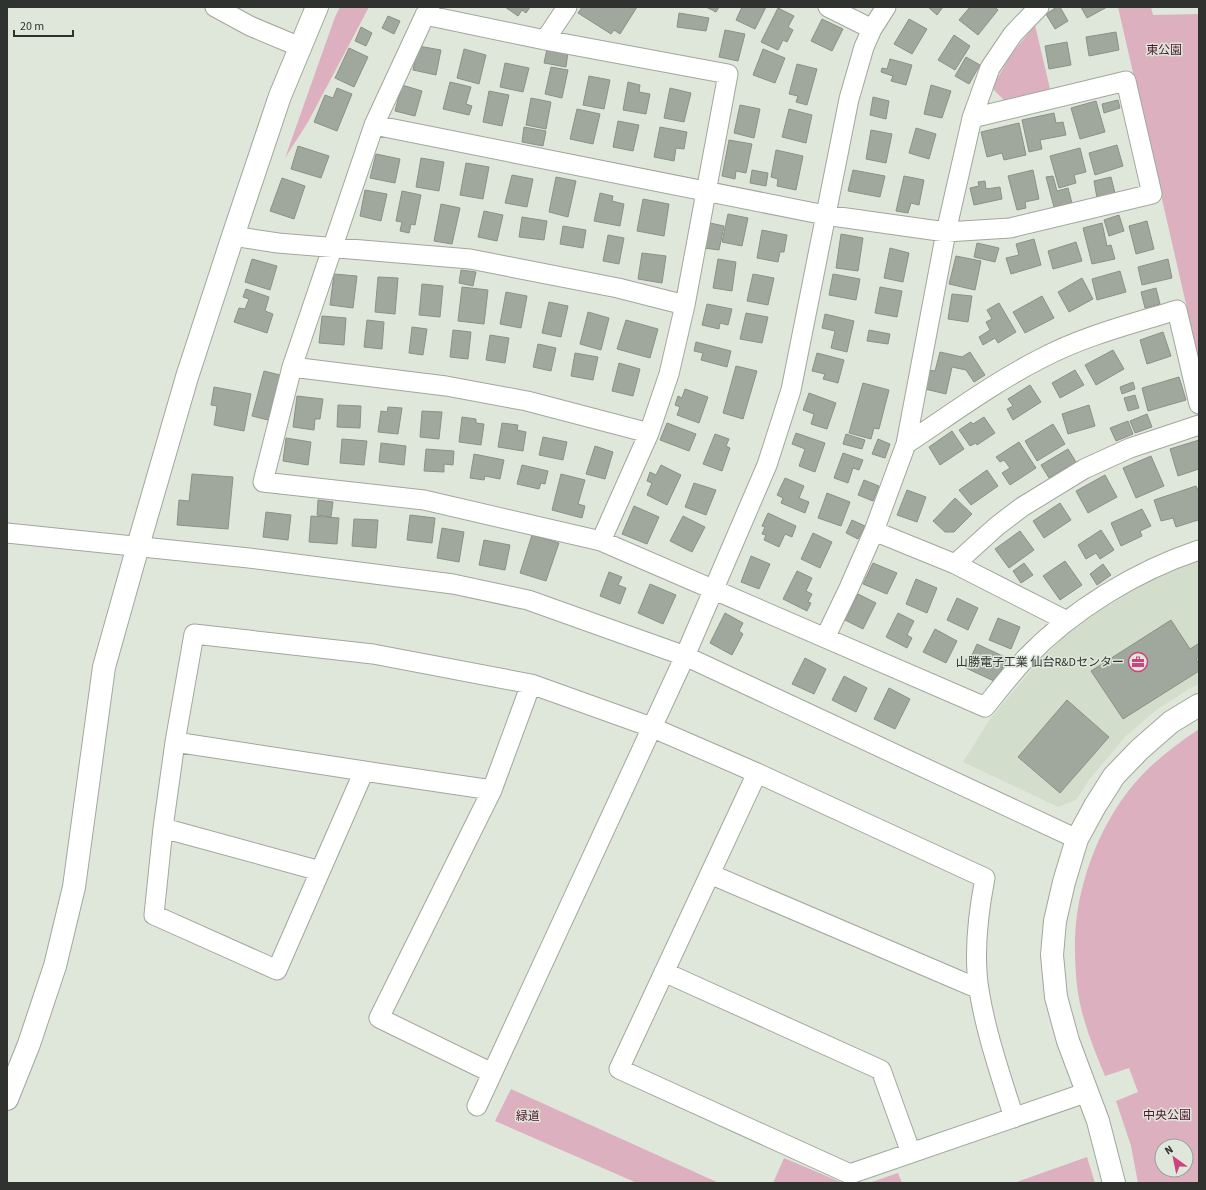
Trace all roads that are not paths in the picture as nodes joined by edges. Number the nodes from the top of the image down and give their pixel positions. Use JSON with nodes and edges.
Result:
{"nodes":[{"id":1,"x":215,"y":7,"type":"edge"},
{"id":2,"x":317,"y":7,"type":"edge"},
{"id":3,"x":567,"y":7,"type":"edge"},
{"id":4,"x":828,"y":7,"type":"edge"},
{"id":5,"x":886,"y":7,"type":"edge"},
{"id":6,"x":1039,"y":7,"type":"edge"},
{"id":7,"x":427,"y":11,"type":"edge"},
{"id":8,"x":872,"y":29,"type":"junction"},
{"id":9,"x":545,"y":40,"type":"junction"},
{"id":10,"x":300,"y":47,"type":"junction"},
{"id":11,"x":972,"y":118,"type":"junction"},
{"id":12,"x":374,"y":125,"type":"junction"},
{"id":13,"x":706,"y":192,"type":"junction"},
{"id":14,"x":825,"y":215,"type":"junction"},
{"id":15,"x":946,"y":232,"type":"junction"},
{"id":16,"x":233,"y":236,"type":"junction"},
{"id":17,"x":332,"y":248,"type":"junction"},
{"id":18,"x":685,"y":305,"type":"junction"},
{"id":19,"x":292,"y":367,"type":"junction"},
{"id":20,"x":1199,"y":404,"type":"edge"},
{"id":21,"x":1199,"y":425,"type":"edge"},
{"id":22,"x":649,"y":433,"type":"junction"},
{"id":23,"x":906,"y":444,"type":"junction"},
{"id":24,"x":874,"y":530,"type":"junction"},
{"id":25,"x":7,"y":533,"type":"edge"},
{"id":26,"x":602,"y":541,"type":"junction"},
{"id":27,"x":138,"y":546,"type":"junction"},
{"id":28,"x":1199,"y":550,"type":"edge"},
{"id":29,"x":955,"y":564,"type":"junction"},
{"id":30,"x":714,"y":589,"type":"junction"},
{"id":31,"x":1067,"y":621,"type":"junction"},
{"id":32,"x":825,"y":638,"type":"junction"},
{"id":33,"x":685,"y":656,"type":"junction"},
{"id":34,"x":531,"y":684,"type":"junction"},
{"id":35,"x":1199,"y":705,"type":"edge"},
{"id":36,"x":651,"y":727,"type":"junction"},
{"id":37,"x":175,"y":742,"type":"junction"},
{"id":38,"x":364,"y":771,"type":"junction"},
{"id":39,"x":756,"y":773,"type":"junction"},
{"id":40,"x":492,"y":790,"type":"junction"},
{"id":41,"x":163,"y":828,"type":"junction"},
{"id":42,"x":1077,"y":839,"type":"junction"},
{"id":43,"x":320,"y":871,"type":"junction"},
{"id":44,"x":710,"y":874,"type":"junction"},
{"id":45,"x":664,"y":972,"type":"junction"},
{"id":46,"x":979,"y":989,"type":"junction"},
{"id":47,"x":492,"y":1073,"type":"junction"},
{"id":48,"x":1088,"y":1092,"type":"junction"},
{"id":49,"x":7,"y":1100,"type":"edge"},
{"id":50,"x":477,"y":1106,"type":"dead end"},
{"id":51,"x":1014,"y":1118,"type":"junction"},
{"id":52,"x":911,"y":1153,"type":"junction"},
{"id":53,"x":1114,"y":1183,"type":"edge"}],
"edges":[{"from":1,"to":10,"type":"street"},
{"from":2,"to":10,"type":"street"},
{"from":3,"to":9,"type":"street"},
{"from":4,"to":8,"type":"street"},
{"from":5,"to":8,"type":"street"},
{"from":6,"to":11,"type":"street"},
{"from":7,"to":9,"type":"street"},
{"from":7,"to":12,"type":"street"},
{"from":8,"to":14,"type":"street"},
{"from":9,"to":13,"type":"street"},
{"from":10,"to":16,"type":"street"},
{"from":11,"to":15,"type":"street"},
{"from":11,"to":15,"type":"street"},
{"from":12,"to":13,"type":"street"},
{"from":12,"to":17,"type":"street"},
{"from":13,"to":14,"type":"street"},
{"from":13,"to":18,"type":"street"},
{"from":14,"to":15,"type":"street"},
{"from":14,"to":30,"type":"street"},
{"from":15,"to":23,"type":"street"},
{"from":16,"to":17,"type":"street"},
{"from":16,"to":27,"type":"street"},
{"from":17,"to":18,"type":"street"},
{"from":17,"to":19,"type":"street"},
{"from":18,"to":22,"type":"street"},
{"from":19,"to":22,"type":"street"},
{"from":19,"to":26,"type":"street"},
{"from":20,"to":23,"type":"street"},
{"from":21,"to":29,"type":"street"},
{"from":22,"to":26,"type":"street"},
{"from":23,"to":24,"type":"street"},
{"from":24,"to":29,"type":"street"},
{"from":24,"to":32,"type":"street"},
{"from":25,"to":27,"type":"street"},
{"from":26,"to":30,"type":"street"},
{"from":27,"to":33,"type":"street"},
{"from":27,"to":49,"type":"street"},
{"from":28,"to":31,"type":"street"},
{"from":29,"to":31,"type":"street"},
{"from":30,"to":32,"type":"street"},
{"from":30,"to":33,"type":"street"},
{"from":31,"to":32,"type":"street"},
{"from":33,"to":36,"type":"street"},
{"from":33,"to":42,"type":"street"},
{"from":34,"to":36,"type":"street"},
{"from":34,"to":37,"type":"street"},
{"from":34,"to":40,"type":"street"},
{"from":35,"to":42,"type":"street"},
{"from":36,"to":39,"type":"street"},
{"from":36,"to":47,"type":"street"},
{"from":37,"to":38,"type":"street"},
{"from":37,"to":41,"type":"street"},
{"from":38,"to":40,"type":"street"},
{"from":38,"to":43,"type":"street"},
{"from":39,"to":44,"type":"street"},
{"from":39,"to":46,"type":"street"},
{"from":40,"to":47,"type":"street"},
{"from":41,"to":43,"type":"street"},
{"from":41,"to":43,"type":"street"},
{"from":42,"to":48,"type":"street"},
{"from":44,"to":45,"type":"street"},
{"from":44,"to":46,"type":"street"},
{"from":45,"to":52,"type":"street"},
{"from":45,"to":52,"type":"street"},
{"from":46,"to":51,"type":"street"},
{"from":47,"to":50,"type":"street"},
{"from":48,"to":51,"type":"street"},
{"from":48,"to":53,"type":"street"},
{"from":51,"to":52,"type":"street"}]}
